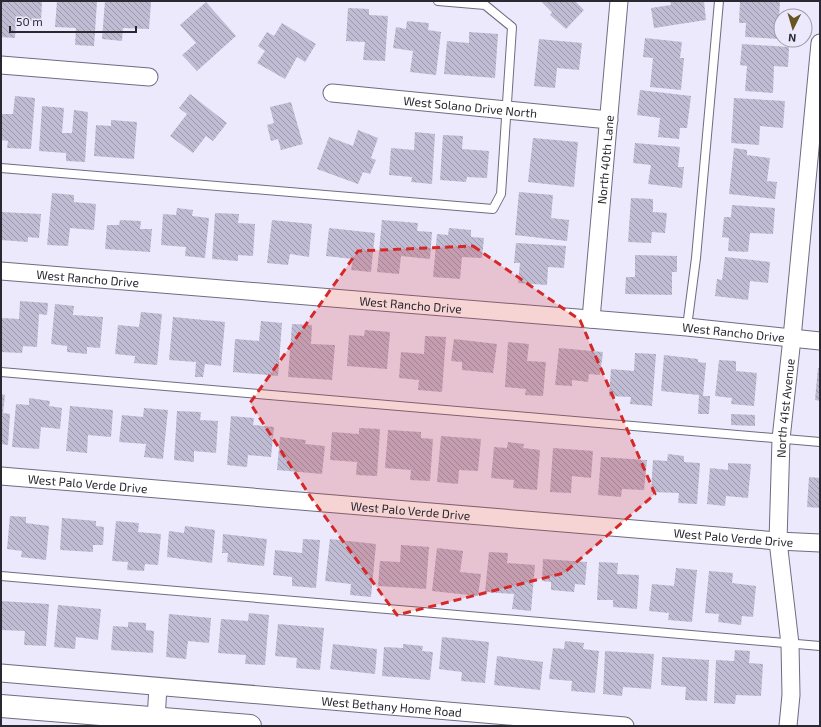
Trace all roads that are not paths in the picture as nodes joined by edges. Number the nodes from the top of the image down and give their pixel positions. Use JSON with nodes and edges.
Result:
{"nodes":[{"id":1,"x":438,"y":1,"type":"edge"},
{"id":2,"x":619,"y":1,"type":"edge"},
{"id":3,"x":719,"y":1,"type":"edge"},
{"id":4,"x":820,"y":43,"type":"edge"},
{"id":5,"x":1,"y":65,"type":"edge"},
{"id":6,"x":149,"y":77,"type":"dead end"},
{"id":7,"x":332,"y":93,"type":"dead end"},
{"id":8,"x":507,"y":110,"type":"junction"},
{"id":9,"x":609,"y":120,"type":"junction"},
{"id":10,"x":1,"y":168,"type":"edge"},
{"id":11,"x":1,"y":271,"type":"edge"},
{"id":12,"x":591,"y":319,"type":"junction"},
{"id":13,"x":687,"y":327,"type":"junction"},
{"id":14,"x":792,"y":338,"type":"junction"},
{"id":15,"x":820,"y":341,"type":"edge"},
{"id":16,"x":1,"y":372,"type":"edge"},
{"id":17,"x":781,"y":439,"type":"junction"},
{"id":18,"x":820,"y":442,"type":"edge"},
{"id":19,"x":1,"y":476,"type":"edge"},
{"id":20,"x":778,"y":541,"type":"junction"},
{"id":21,"x":820,"y":543,"type":"edge"},
{"id":22,"x":1,"y":576,"type":"edge"},
{"id":23,"x":790,"y":644,"type":"junction"},
{"id":24,"x":820,"y":646,"type":"edge"},
{"id":25,"x":1,"y":673,"type":"edge"},
{"id":26,"x":158,"y":687,"type":"junction"},
{"id":27,"x":1,"y":706,"type":"edge"},
{"id":28,"x":156,"y":719,"type":"junction"},
{"id":29,"x":250,"y":726,"type":"edge"},
{"id":30,"x":625,"y":726,"type":"edge"},
{"id":31,"x":788,"y":726,"type":"edge"}],
"edges":[{"from":1,"to":8,"type":"lane"},
{"from":2,"to":9,"type":"street","name":"North 40th Lane"},
{"from":3,"to":13,"type":"lane"},
{"from":4,"to":14,"type":"street","name":"North 41st Avenue"},
{"from":5,"to":6,"type":"street"},
{"from":7,"to":8,"type":"street","name":"West Solano Drive North"},
{"from":8,"to":9,"type":"street","name":"West Solano Drive North"},
{"from":8,"to":10,"type":"lane"},
{"from":9,"to":12,"type":"street","name":"North 40th Lane"},
{"from":11,"to":12,"type":"street","name":"West Rancho Drive"},
{"from":12,"to":13,"type":"street","name":"West Rancho Drive"},
{"from":13,"to":14,"type":"street","name":"West Rancho Drive"},
{"from":14,"to":15,"type":"street","name":"West Rancho Drive"},
{"from":14,"to":17,"type":"street","name":"North 41st Avenue"},
{"from":16,"to":17,"type":"lane"},
{"from":17,"to":18,"type":"lane"},
{"from":17,"to":20,"type":"street","name":"North 41st Avenue"},
{"from":19,"to":20,"type":"street","name":"West Palo Verde Drive"},
{"from":20,"to":21,"type":"street","name":"West Palo Verde Drive"},
{"from":20,"to":23,"type":"street","name":"North 41st Avenue"},
{"from":22,"to":23,"type":"lane"},
{"from":23,"to":24,"type":"lane"},
{"from":23,"to":31,"type":"street","name":"North 41st Avenue"},
{"from":25,"to":26,"type":"street","name":"West Bethany Home Road"},
{"from":26,"to":28,"type":"street"},
{"from":26,"to":30,"type":"street","name":"West Bethany Home Road"},
{"from":27,"to":28,"type":"main road"},
{"from":28,"to":29,"type":"main road"}]}
